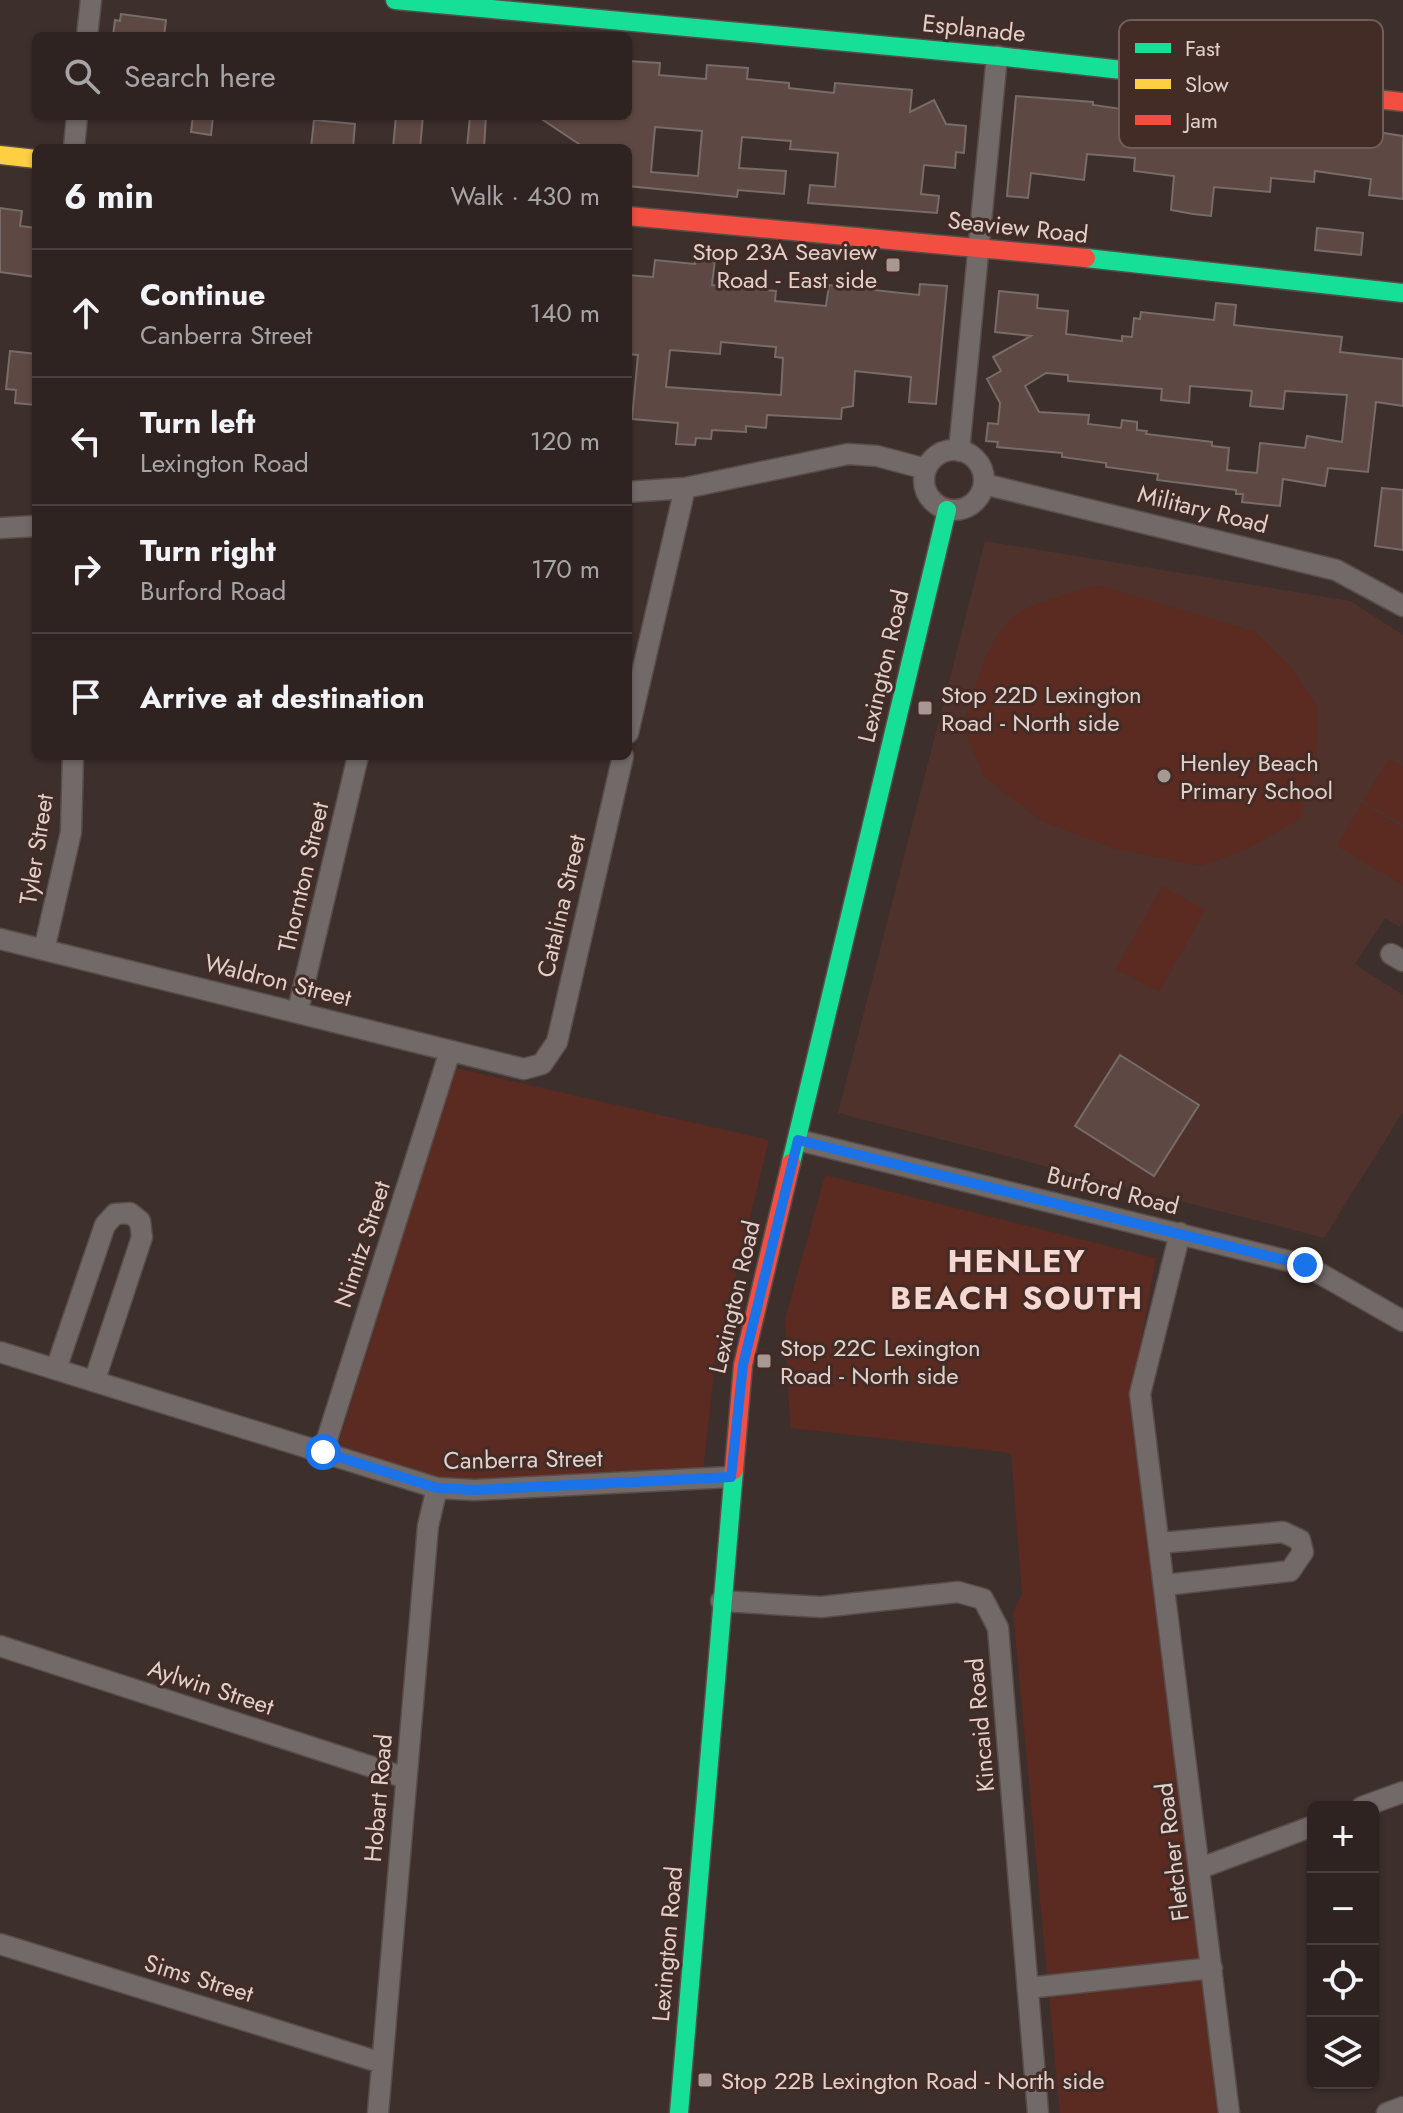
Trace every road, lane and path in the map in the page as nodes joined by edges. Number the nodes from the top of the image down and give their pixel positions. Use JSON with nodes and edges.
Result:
{"nodes":[{"id":1,"x":91,"y":0,"type":"edge"},
{"id":2,"x":395,"y":0,"type":"edge"},
{"id":3,"x":87,"y":32,"type":"edge"},
{"id":4,"x":997,"y":56,"type":"junction"},
{"id":5,"x":1119,"y":70,"type":"edge"},
{"id":6,"x":1383,"y":100,"type":"edge"},
{"id":7,"x":1403,"y":102,"type":"edge"},
{"id":8,"x":77,"y":120,"type":"edge"},
{"id":9,"x":74,"y":144,"type":"edge"},
{"id":10,"x":0,"y":155,"type":"edge"},
{"id":11,"x":32,"y":159,"type":"edge"},
{"id":12,"x":632,"y":216,"type":"edge"},
{"id":13,"x":980,"y":246,"type":"junction"},
{"id":14,"x":1403,"y":293,"type":"edge"},
{"id":15,"x":959,"y":451,"type":"junction"},
{"id":16,"x":926,"y":469,"type":"junction"},
{"id":17,"x":984,"y":484,"type":"junction"},
{"id":18,"x":685,"y":488,"type":"junction"},
{"id":19,"x":632,"y":492,"type":"edge"},
{"id":20,"x":947,"y":510,"type":"junction"},
{"id":21,"x":32,"y":526,"type":"edge"},
{"id":22,"x":0,"y":528,"type":"edge"},
{"id":23,"x":1403,"y":606,"type":"edge"},
{"id":24,"x":632,"y":716,"type":"edge"},
{"id":25,"x":73,"y":760,"type":"edge"},
{"id":26,"x":357,"y":760,"type":"edge"},
{"id":27,"x":622,"y":760,"type":"edge"},
{"id":28,"x":0,"y":939,"type":"edge"},
{"id":29,"x":44,"y":950,"type":"junction"},
{"id":30,"x":298,"y":1010,"type":"junction"},
{"id":31,"x":450,"y":1051,"type":"junction"},
{"id":32,"x":542,"y":1064,"type":"joint"},
{"id":33,"x":798,"y":1140,"type":"junction"},
{"id":34,"x":1180,"y":1233,"type":"junction"},
{"id":35,"x":1403,"y":1321,"type":"edge"},
{"id":36,"x":0,"y":1352,"type":"edge"},
{"id":37,"x":56,"y":1369,"type":"junction"},
{"id":38,"x":95,"y":1379,"type":"junction"},
{"id":39,"x":323,"y":1452,"type":"junction"},
{"id":40,"x":731,"y":1477,"type":"junction"},
{"id":41,"x":437,"y":1488,"type":"junction"},
{"id":42,"x":1160,"y":1543,"type":"junction"},
{"id":43,"x":1165,"y":1585,"type":"junction"},
{"id":44,"x":721,"y":1601,"type":"junction"},
{"id":45,"x":0,"y":1646,"type":"edge"},
{"id":46,"x":406,"y":1778,"type":"junction"},
{"id":47,"x":1403,"y":1792,"type":"edge"},
{"id":48,"x":1378,"y":1801,"type":"edge"},
{"id":49,"x":1307,"y":1828,"type":"edge"},
{"id":50,"x":1201,"y":1868,"type":"junction"},
{"id":51,"x":0,"y":1944,"type":"edge"},
{"id":52,"x":1212,"y":1968,"type":"junction"},
{"id":53,"x":1028,"y":1988,"type":"junction"},
{"id":54,"x":382,"y":2063,"type":"junction"},
{"id":55,"x":1403,"y":2107,"type":"edge"},
{"id":56,"x":378,"y":2113,"type":"edge"},
{"id":57,"x":679,"y":2113,"type":"edge"},
{"id":58,"x":1038,"y":2113,"type":"edge"},
{"id":59,"x":1229,"y":2113,"type":"edge"},
{"id":60,"x":1387,"y":2113,"type":"edge"}],
"edges":[{"from":1,"to":3,"type":"street"},
{"from":2,"to":4,"type":"street","name":"Esplanade"},
{"from":4,"to":5,"type":"street","name":"Esplanade"},
{"from":4,"to":13,"type":"street"},
{"from":6,"to":7,"type":"street","name":"Esplanade"},
{"from":8,"to":9,"type":"street"},
{"from":10,"to":11,"type":"street"},
{"from":12,"to":13,"type":"street","name":"Seaview Road"},
{"from":13,"to":14,"type":"street","name":"Seaview Road"},
{"from":13,"to":15,"type":"street"},
{"from":15,"to":16,"type":"street"},
{"from":15,"to":17,"type":"street"},
{"from":16,"to":18,"type":"street"},
{"from":16,"to":20,"type":"street"},
{"from":17,"to":20,"type":"street"},
{"from":17,"to":23,"type":"street","name":"Military Road"},
{"from":18,"to":19,"type":"street"},
{"from":18,"to":24,"type":"street"},
{"from":20,"to":33,"type":"street","name":"Lexington Road"},
{"from":21,"to":22,"type":"street"},
{"from":25,"to":29,"type":"street","name":"Tyler Street"},
{"from":26,"to":30,"type":"street","name":"Thornton Street"},
{"from":27,"to":32,"type":"street","name":"Catalina Street"},
{"from":28,"to":29,"type":"street","name":"Waldron Street"},
{"from":29,"to":30,"type":"street","name":"Waldron Street"},
{"from":30,"to":31,"type":"street","name":"Waldron Street"},
{"from":31,"to":32,"type":"street","name":"Waldron Street"},
{"from":31,"to":39,"type":"street","name":"Nimitz Street"},
{"from":33,"to":34,"type":"street","name":"Burford Road"},
{"from":33,"to":40,"type":"street","name":"Lexington Road"},
{"from":34,"to":35,"type":"street","name":"Burford Road"},
{"from":34,"to":42,"type":"street","name":"Fletcher Road"},
{"from":36,"to":37,"type":"street","name":"Canberra Street"},
{"from":37,"to":38,"type":"street","name":"Canberra Street"},
{"from":37,"to":38,"type":"street"},
{"from":38,"to":39,"type":"street","name":"Canberra Street"},
{"from":39,"to":41,"type":"street","name":"Canberra Street"},
{"from":40,"to":41,"type":"street","name":"Canberra Street"},
{"from":40,"to":44,"type":"street","name":"Lexington Road"},
{"from":41,"to":46,"type":"street","name":"Hobart Road"},
{"from":42,"to":43,"type":"street","name":"Fletcher Road"},
{"from":42,"to":43,"type":"street"},
{"from":43,"to":50,"type":"street","name":"Fletcher Road"},
{"from":44,"to":53,"type":"street","name":"Kincaid Road"},
{"from":44,"to":57,"type":"street","name":"Lexington Road"},
{"from":45,"to":46,"type":"street","name":"Aylwin Street"},
{"from":46,"to":54,"type":"street","name":"Hobart Road"},
{"from":47,"to":48,"type":"street"},
{"from":49,"to":50,"type":"street"},
{"from":50,"to":52,"type":"street","name":"Fletcher Road"},
{"from":51,"to":54,"type":"street","name":"Sims Street"},
{"from":52,"to":53,"type":"street"},
{"from":52,"to":59,"type":"street","name":"Fletcher Road"},
{"from":53,"to":58,"type":"street","name":"Kincaid Road"},
{"from":54,"to":56,"type":"street","name":"Hobart Road"},
{"from":55,"to":60,"type":"street"}]}
